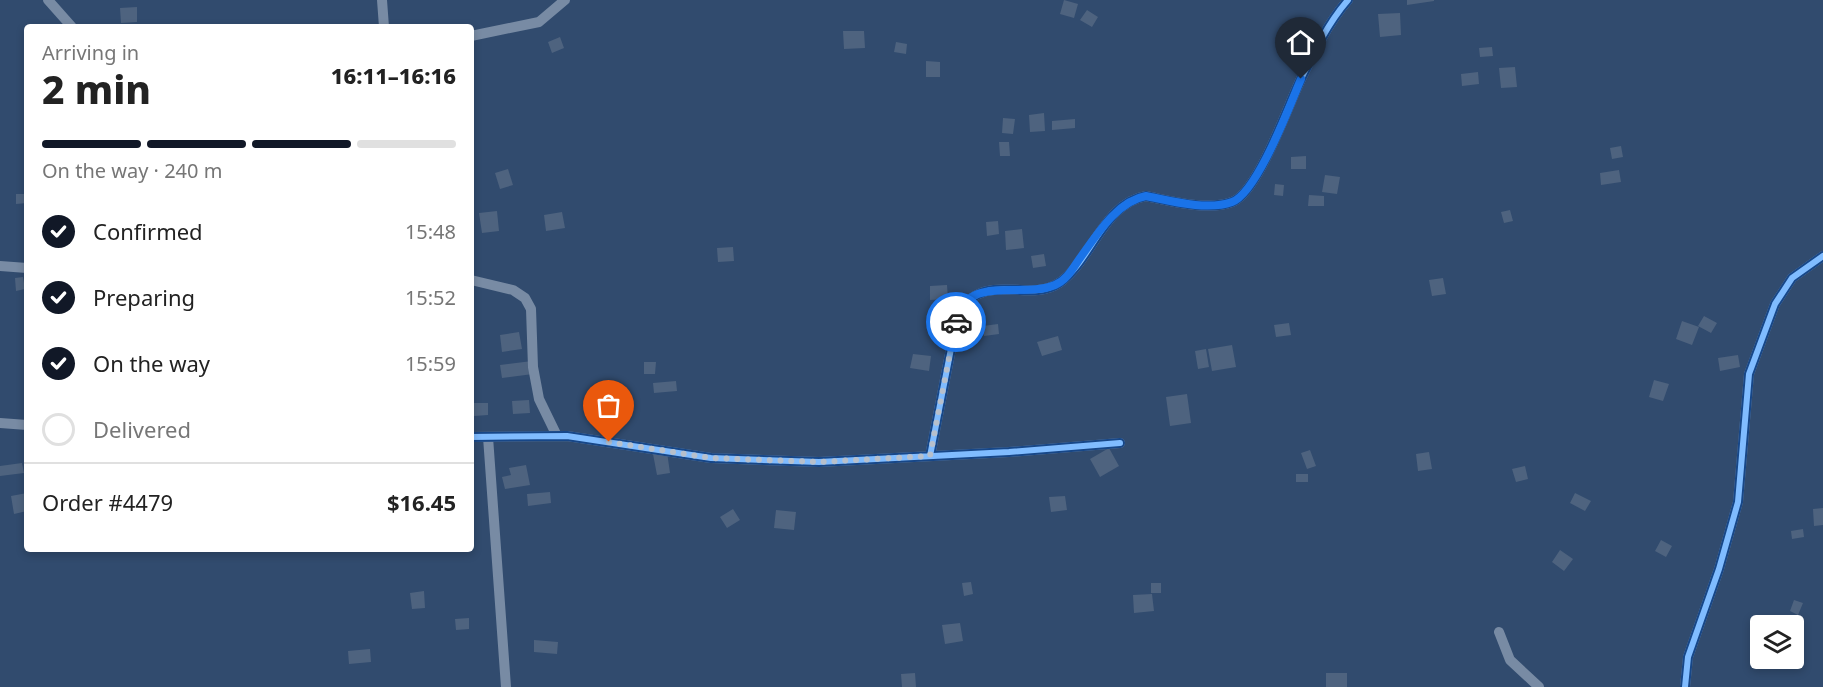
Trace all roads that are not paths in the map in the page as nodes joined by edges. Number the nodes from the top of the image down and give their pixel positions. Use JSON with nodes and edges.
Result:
{"nodes":[{"id":1,"x":48,"y":0,"type":"edge"},
{"id":2,"x":382,"y":0,"type":"edge"},
{"id":3,"x":565,"y":0,"type":"edge"},
{"id":4,"x":1348,"y":0,"type":"edge"},
{"id":5,"x":69,"y":24,"type":"edge"},
{"id":6,"x":384,"y":24,"type":"edge"},
{"id":7,"x":474,"y":35,"type":"edge"},
{"id":8,"x":1823,"y":256,"type":"edge"},
{"id":9,"x":0,"y":266,"type":"edge"},
{"id":10,"x":24,"y":268,"type":"edge"},
{"id":11,"x":474,"y":281,"type":"edge"},
{"id":12,"x":0,"y":423,"type":"edge"},
{"id":13,"x":24,"y":425,"type":"edge"},
{"id":14,"x":557,"y":436,"type":"junction"},
{"id":15,"x":474,"y":437,"type":"edge"},
{"id":16,"x":488,"y":437,"type":"junction"},
{"id":17,"x":1120,"y":443,"type":"dead end"},
{"id":18,"x":930,"y":456,"type":"junction"},
{"id":19,"x":1499,"y":632,"type":"dead end"},
{"id":20,"x":506,"y":687,"type":"edge"},
{"id":21,"x":1539,"y":687,"type":"edge"},
{"id":22,"x":1685,"y":687,"type":"edge"}],
"edges":[{"from":1,"to":5,"type":"street"},
{"from":2,"to":6,"type":"street"},
{"from":3,"to":7,"type":"street"},
{"from":4,"to":18,"type":"street"},
{"from":8,"to":22,"type":"street"},
{"from":9,"to":10,"type":"street"},
{"from":11,"to":14,"type":"street"},
{"from":12,"to":13,"type":"street"},
{"from":14,"to":16,"type":"street"},
{"from":14,"to":18,"type":"street"},
{"from":15,"to":16,"type":"street"},
{"from":16,"to":20,"type":"street"},
{"from":17,"to":18,"type":"street"},
{"from":19,"to":21,"type":"street"}]}
